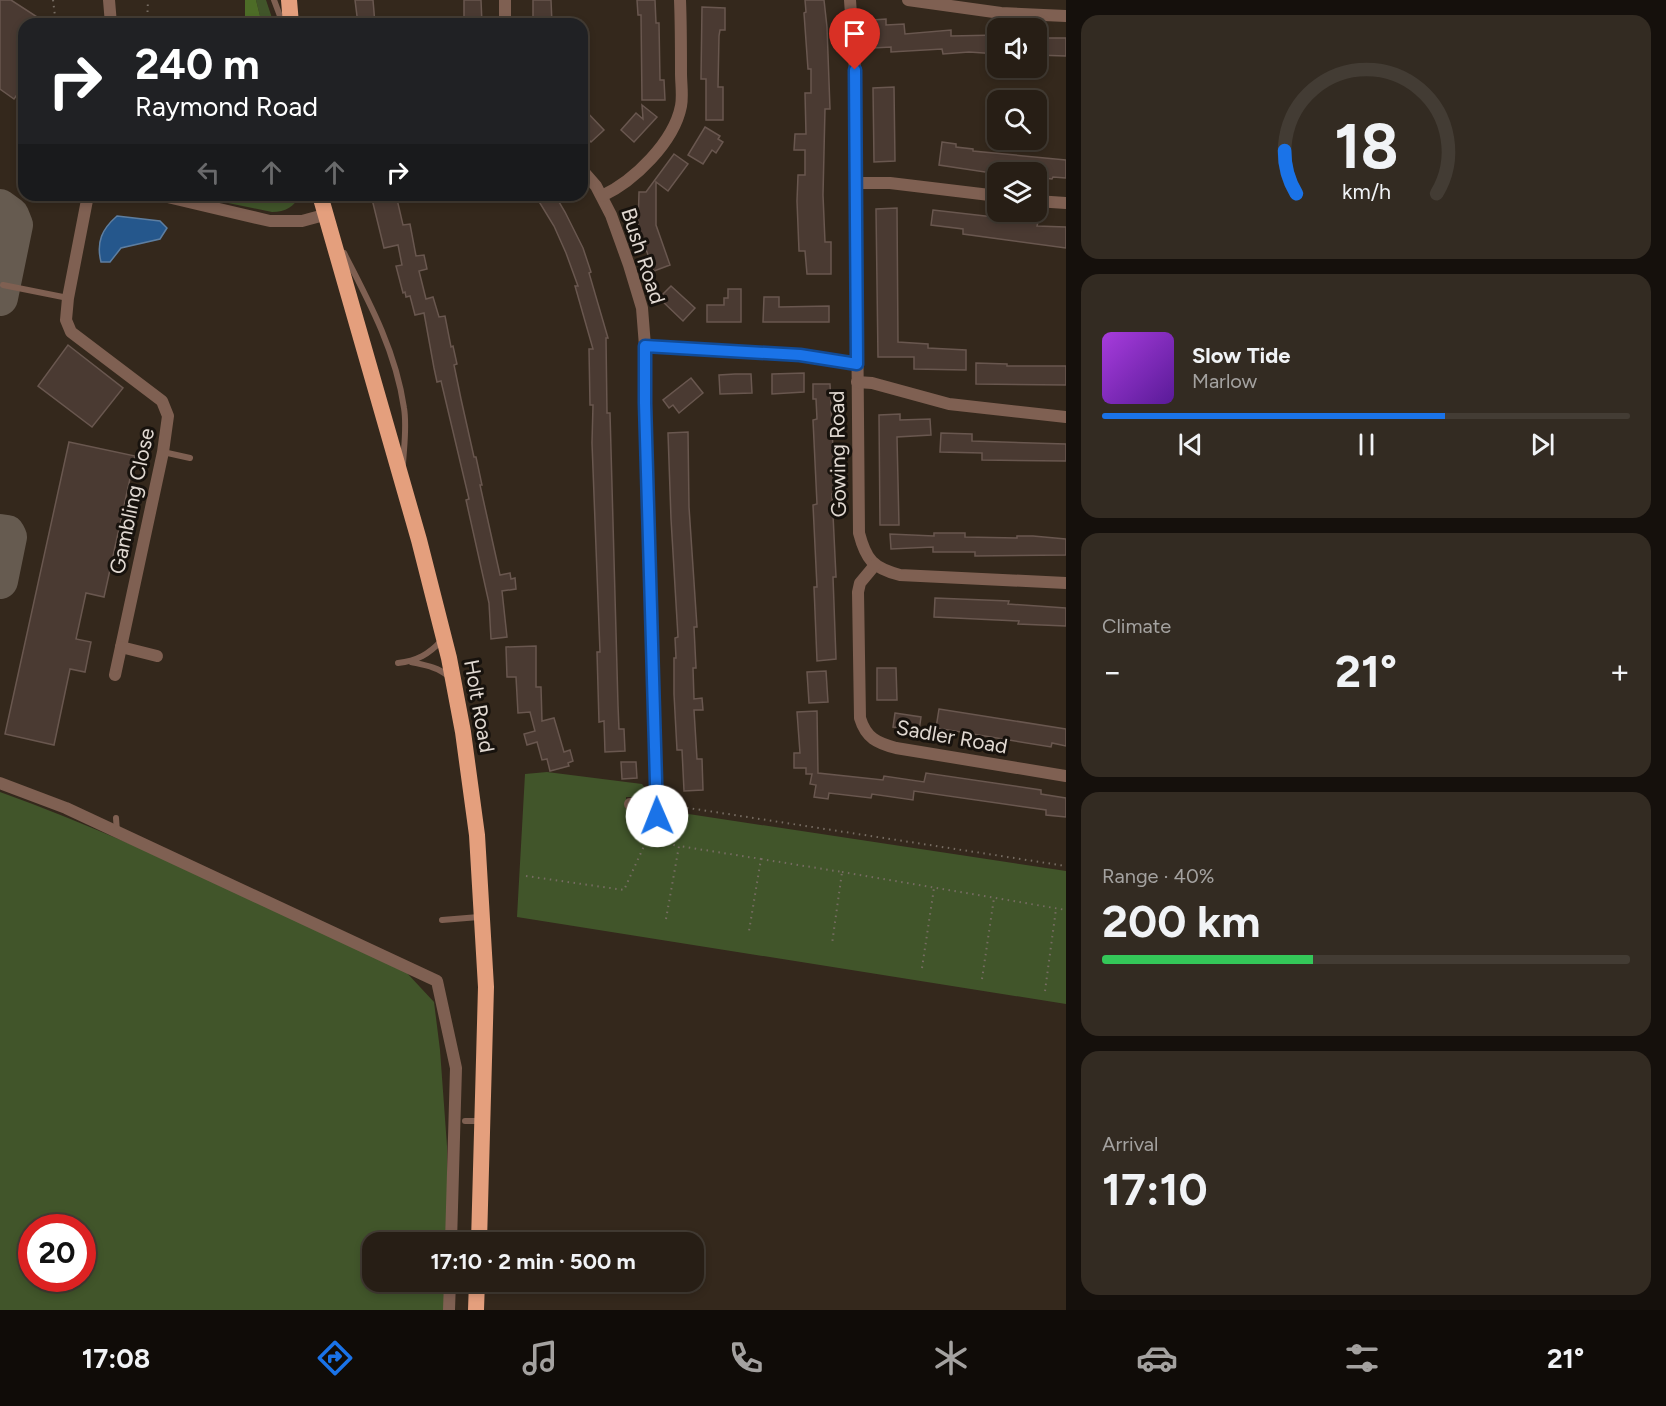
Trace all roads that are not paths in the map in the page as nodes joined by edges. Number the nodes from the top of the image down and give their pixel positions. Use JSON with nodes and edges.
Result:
{"nodes":[{"id":1,"x":109,"y":0,"type":"edge"},
{"id":2,"x":273,"y":0,"type":"edge"},
{"id":3,"x":289,"y":0,"type":"edge"},
{"id":4,"x":505,"y":0,"type":"edge"},
{"id":5,"x":680,"y":0,"type":"edge"},
{"id":6,"x":850,"y":0,"type":"edge"},
{"id":7,"x":908,"y":0,"type":"edge"},
{"id":8,"x":1066,"y":16,"type":"edge"},
{"id":9,"x":110,"y":18,"type":"edge"},
{"id":10,"x":280,"y":18,"type":"edge"},
{"id":11,"x":290,"y":18,"type":"edge"},
{"id":12,"x":505,"y":18,"type":"edge"},
{"id":13,"x":588,"y":178,"type":"edge"},
{"id":14,"x":856,"y":183,"type":"junction"},
{"id":15,"x":987,"y":195,"type":"edge"},
{"id":16,"x":602,"y":196,"type":"junction"},
{"id":17,"x":87,"y":201,"type":"edge"},
{"id":18,"x":185,"y":201,"type":"edge"},
{"id":19,"x":321,"y":201,"type":"edge"},
{"id":20,"x":1047,"y":202,"type":"edge"},
{"id":21,"x":1066,"y":203,"type":"edge"},
{"id":22,"x":324,"y":215,"type":"junction"},
{"id":23,"x":3,"y":285,"type":"dead end"},
{"id":24,"x":68,"y":298,"type":"junction"},
{"id":25,"x":645,"y":346,"type":"junction"},
{"id":26,"x":857,"y":364,"type":"junction"},
{"id":27,"x":857,"y":382,"type":"junction"},
{"id":28,"x":1066,"y":417,"type":"edge"},
{"id":29,"x":163,"y":452,"type":"junction"},
{"id":30,"x":190,"y":458,"type":"dead end"},
{"id":31,"x":403,"y":486,"type":"junction"},
{"id":32,"x":874,"y":565,"type":"junction"},
{"id":33,"x":1066,"y":583,"type":"edge"},
{"id":34,"x":443,"y":638,"type":"junction"},
{"id":35,"x":121,"y":648,"type":"junction"},
{"id":36,"x":157,"y":656,"type":"dead end"},
{"id":37,"x":407,"y":662,"type":"junction"},
{"id":38,"x":398,"y":663,"type":"dead end"},
{"id":39,"x":114,"y":675,"type":"dead end"},
{"id":40,"x":453,"y":680,"type":"junction"},
{"id":41,"x":1066,"y":776,"type":"edge"},
{"id":42,"x":0,"y":783,"type":"edge"},
{"id":43,"x":657,"y":803,"type":"junction"},
{"id":44,"x":630,"y":804,"type":"dead end"},
{"id":45,"x":657,"y":816,"type":"road end"},
{"id":46,"x":116,"y":818,"type":"dead end"},
{"id":47,"x":117,"y":832,"type":"junction"},
{"id":48,"x":483,"y":916,"type":"junction"},
{"id":49,"x":442,"y":920,"type":"dead end"},
{"id":50,"x":465,"y":1121,"type":"dead end"},
{"id":51,"x":483,"y":1121,"type":"junction"},
{"id":52,"x":451,"y":1232,"type":"edge"},
{"id":53,"x":479,"y":1232,"type":"edge"},
{"id":54,"x":450,"y":1292,"type":"edge"},
{"id":55,"x":477,"y":1292,"type":"edge"},
{"id":56,"x":449,"y":1310,"type":"edge"},
{"id":57,"x":476,"y":1310,"type":"edge"}],
"edges":[{"from":1,"to":9,"type":"street"},
{"from":2,"to":10,"type":"lane"},
{"from":3,"to":11,"type":"highway"},
{"from":4,"to":12,"type":"street"},
{"from":5,"to":16,"type":"street"},
{"from":6,"to":14,"type":"street","name":"Gowing Road"},
{"from":7,"to":8,"type":"street"},
{"from":13,"to":16,"type":"street","name":"Bush Road"},
{"from":14,"to":15,"type":"street"},
{"from":14,"to":26,"type":"street","name":"Gowing Road"},
{"from":16,"to":25,"type":"street","name":"Bush Road"},
{"from":17,"to":24,"type":"street","name":"Gambling Close"},
{"from":18,"to":22,"type":"street"},
{"from":19,"to":22,"type":"highway","name":"Holt Road"},
{"from":20,"to":21,"type":"street"},
{"from":22,"to":31,"type":"highway","name":"Holt Road"},
{"from":22,"to":31,"type":"lane"},
{"from":23,"to":24,"type":"lane"},
{"from":24,"to":29,"type":"street","name":"Gambling Close"},
{"from":25,"to":26,"type":"street"},
{"from":25,"to":43,"type":"street","name":"Bush Road"},
{"from":26,"to":27,"type":"street","name":"Gowing Road"},
{"from":27,"to":28,"type":"street"},
{"from":27,"to":32,"type":"street","name":"Gowing Road"},
{"from":29,"to":30,"type":"lane"},
{"from":29,"to":35,"type":"street","name":"Gambling Close"},
{"from":31,"to":34,"type":"highway","name":"Holt Road"},
{"from":32,"to":33,"type":"street"},
{"from":32,"to":41,"type":"street","name":"Sadler Road"},
{"from":34,"to":37,"type":"lane"},
{"from":34,"to":40,"type":"highway","name":"Holt Road"},
{"from":35,"to":36,"type":"street"},
{"from":35,"to":39,"type":"street","name":"Gambling Close"},
{"from":37,"to":38,"type":"lane"},
{"from":37,"to":40,"type":"lane"},
{"from":40,"to":48,"type":"highway","name":"Holt Road"},
{"from":42,"to":47,"type":"street"},
{"from":43,"to":44,"type":"street"},
{"from":43,"to":45,"type":"lane"},
{"from":46,"to":47,"type":"lane"},
{"from":47,"to":52,"type":"street"},
{"from":48,"to":49,"type":"lane"},
{"from":48,"to":51,"type":"highway","name":"Holt Road"},
{"from":50,"to":51,"type":"lane"},
{"from":51,"to":53,"type":"highway","name":"Holt Road"},
{"from":54,"to":56,"type":"street"},
{"from":55,"to":57,"type":"highway"}]}
